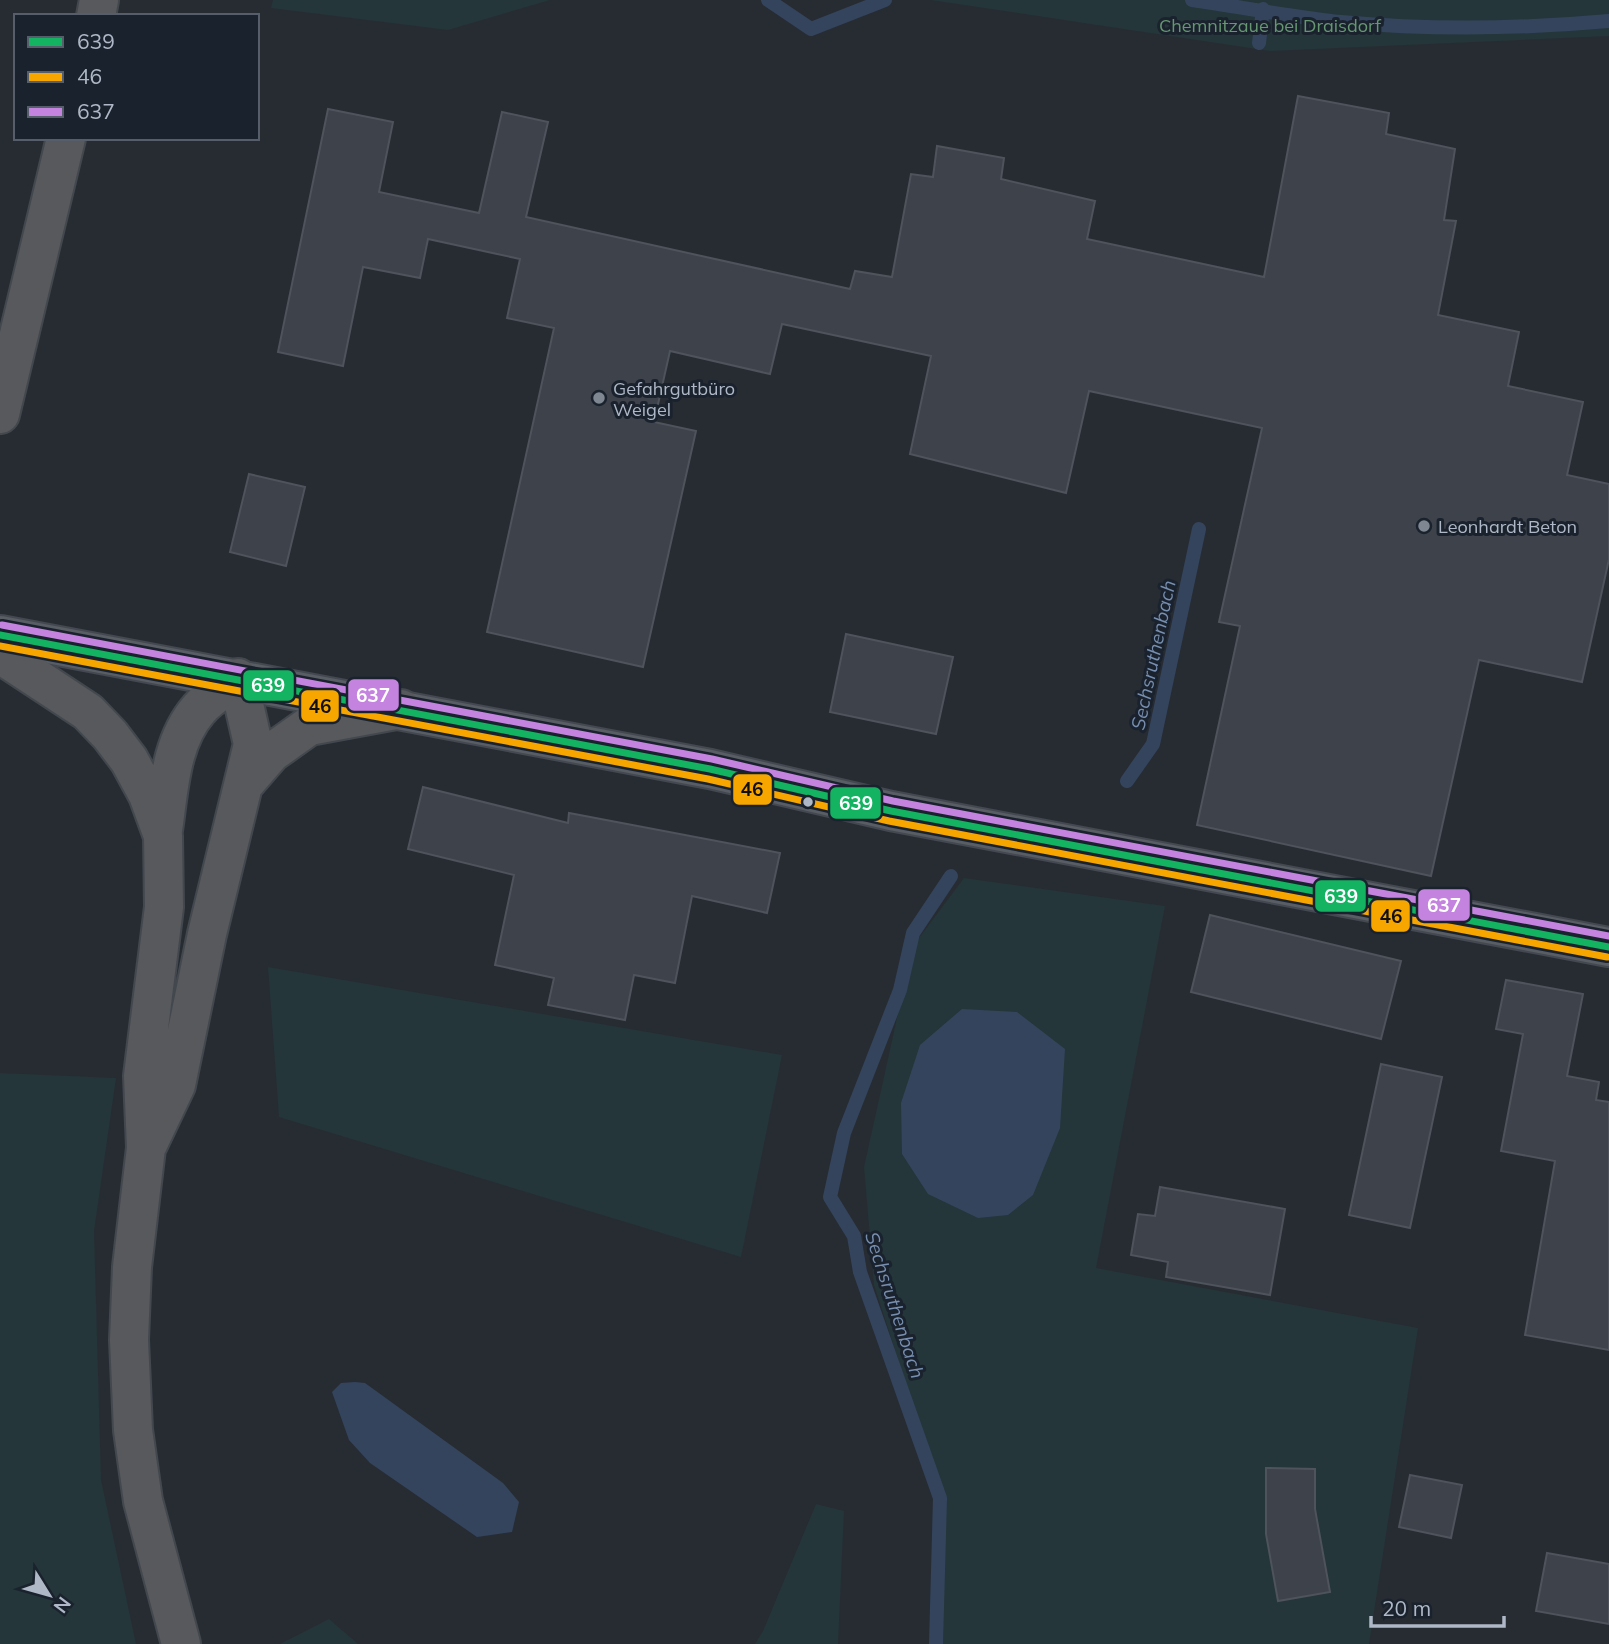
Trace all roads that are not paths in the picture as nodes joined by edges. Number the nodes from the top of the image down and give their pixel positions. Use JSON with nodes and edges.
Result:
{"nodes":[{"id":1,"x":66,"y":140,"type":"edge"},
{"id":2,"x":0,"y":414,"type":"edge"},
{"id":3,"x":0,"y":635,"type":"edge"},
{"id":4,"x":0,"y":654,"type":"edge"},
{"id":5,"x":238,"y":678,"type":"junction"},
{"id":6,"x":401,"y":709,"type":"junction"},
{"id":7,"x":245,"y":783,"type":"junction"},
{"id":8,"x":163,"y":836,"type":"junction"},
{"id":9,"x":1609,"y":947,"type":"edge"},
{"id":10,"x":146,"y":1148,"type":"junction"},
{"id":11,"x":181,"y":1644,"type":"edge"}],
"edges":[{"from":1,"to":2,"type":"highway"},
{"from":3,"to":5,"type":"main road"},
{"from":4,"to":8,"type":"highway"},
{"from":5,"to":6,"type":"main road"},
{"from":5,"to":7,"type":"highway"},
{"from":5,"to":8,"type":"highway"},
{"from":6,"to":7,"type":"highway"},
{"from":6,"to":9,"type":"main road"},
{"from":7,"to":10,"type":"highway"},
{"from":8,"to":10,"type":"highway"},
{"from":10,"to":11,"type":"highway"}]}
